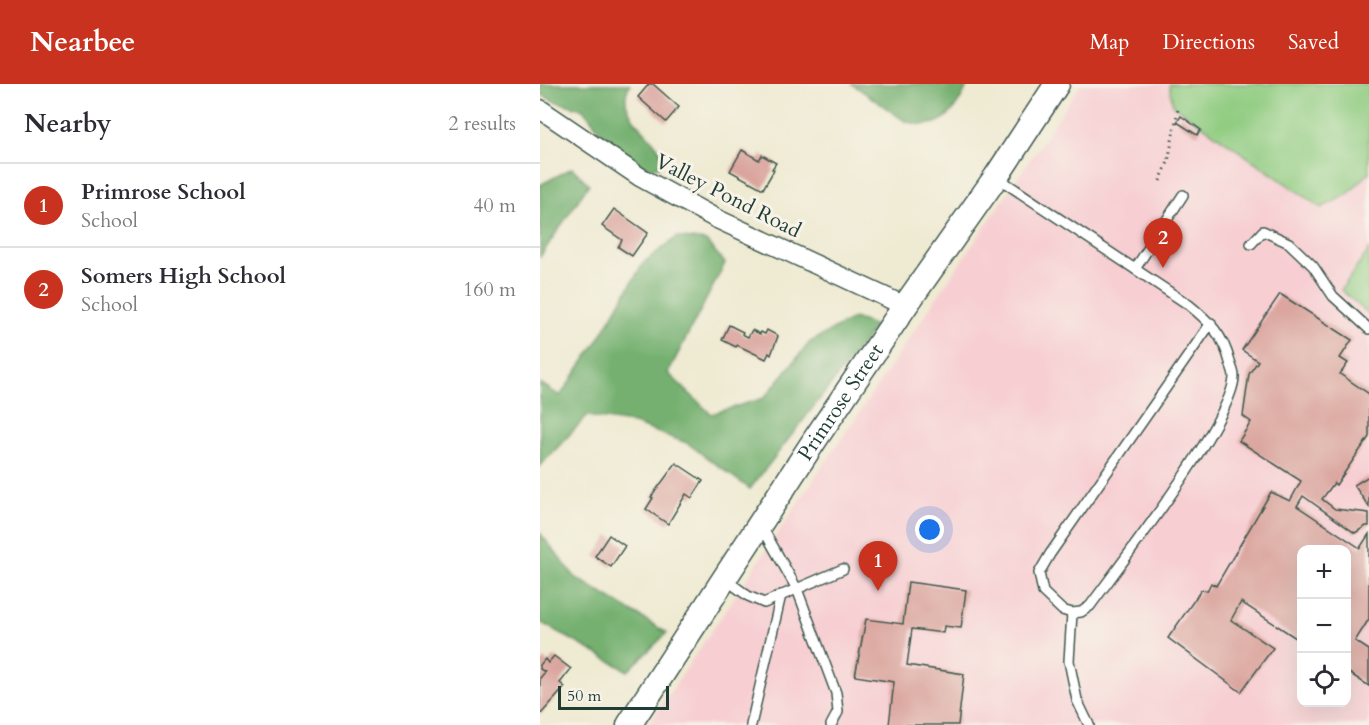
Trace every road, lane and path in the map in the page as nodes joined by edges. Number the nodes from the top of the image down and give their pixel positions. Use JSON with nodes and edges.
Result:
{"nodes":[{"id":1,"x":1057,"y":84,"type":"edge"},
{"id":2,"x":540,"y":109,"type":"edge"},
{"id":3,"x":1178,"y":109,"type":"dead end"},
{"id":4,"x":996,"y":177,"type":"junction"},
{"id":5,"x":1160,"y":181,"type":"dead end"},
{"id":6,"x":1183,"y":195,"type":"dead end"},
{"id":7,"x":1251,"y":244,"type":"dead end"},
{"id":8,"x":1135,"y":270,"type":"junction"},
{"id":9,"x":905,"y":306,"type":"junction"},
{"id":10,"x":1211,"y":323,"type":"junction"},
{"id":11,"x":1369,"y":329,"type":"edge"},
{"id":12,"x":760,"y":523,"type":"junction"},
{"id":13,"x":843,"y":570,"type":"dead end"},
{"id":14,"x":724,"y":578,"type":"junction"},
{"id":15,"x":797,"y":589,"type":"junction"},
{"id":16,"x":781,"y":595,"type":"junction"},
{"id":17,"x":1072,"y":613,"type":"junction"},
{"id":18,"x":628,"y":725,"type":"edge"},
{"id":19,"x":752,"y":725,"type":"edge"},
{"id":20,"x":831,"y":725,"type":"edge"},
{"id":21,"x":1089,"y":725,"type":"edge"}],
"edges":[{"from":1,"to":4,"type":"main road","name":"Primrose Street"},
{"from":2,"to":9,"type":"street","name":"Valley Pond Road"},
{"from":3,"to":5,"type":"path"},
{"from":4,"to":8,"type":"lane"},
{"from":4,"to":9,"type":"main road","name":"Primrose Street"},
{"from":6,"to":8,"type":"lane"},
{"from":7,"to":11,"type":"lane"},
{"from":8,"to":10,"type":"lane"},
{"from":9,"to":12,"type":"main road","name":"Primrose Street"},
{"from":10,"to":17,"type":"lane"},
{"from":10,"to":17,"type":"lane"},
{"from":12,"to":14,"type":"main road","name":"Primrose Street"},
{"from":12,"to":15,"type":"lane"},
{"from":13,"to":15,"type":"lane"},
{"from":14,"to":16,"type":"lane"},
{"from":14,"to":18,"type":"main road","name":"Primrose Street"},
{"from":15,"to":16,"type":"lane"},
{"from":15,"to":20,"type":"lane"},
{"from":16,"to":19,"type":"lane"},
{"from":17,"to":21,"type":"lane"}]}
